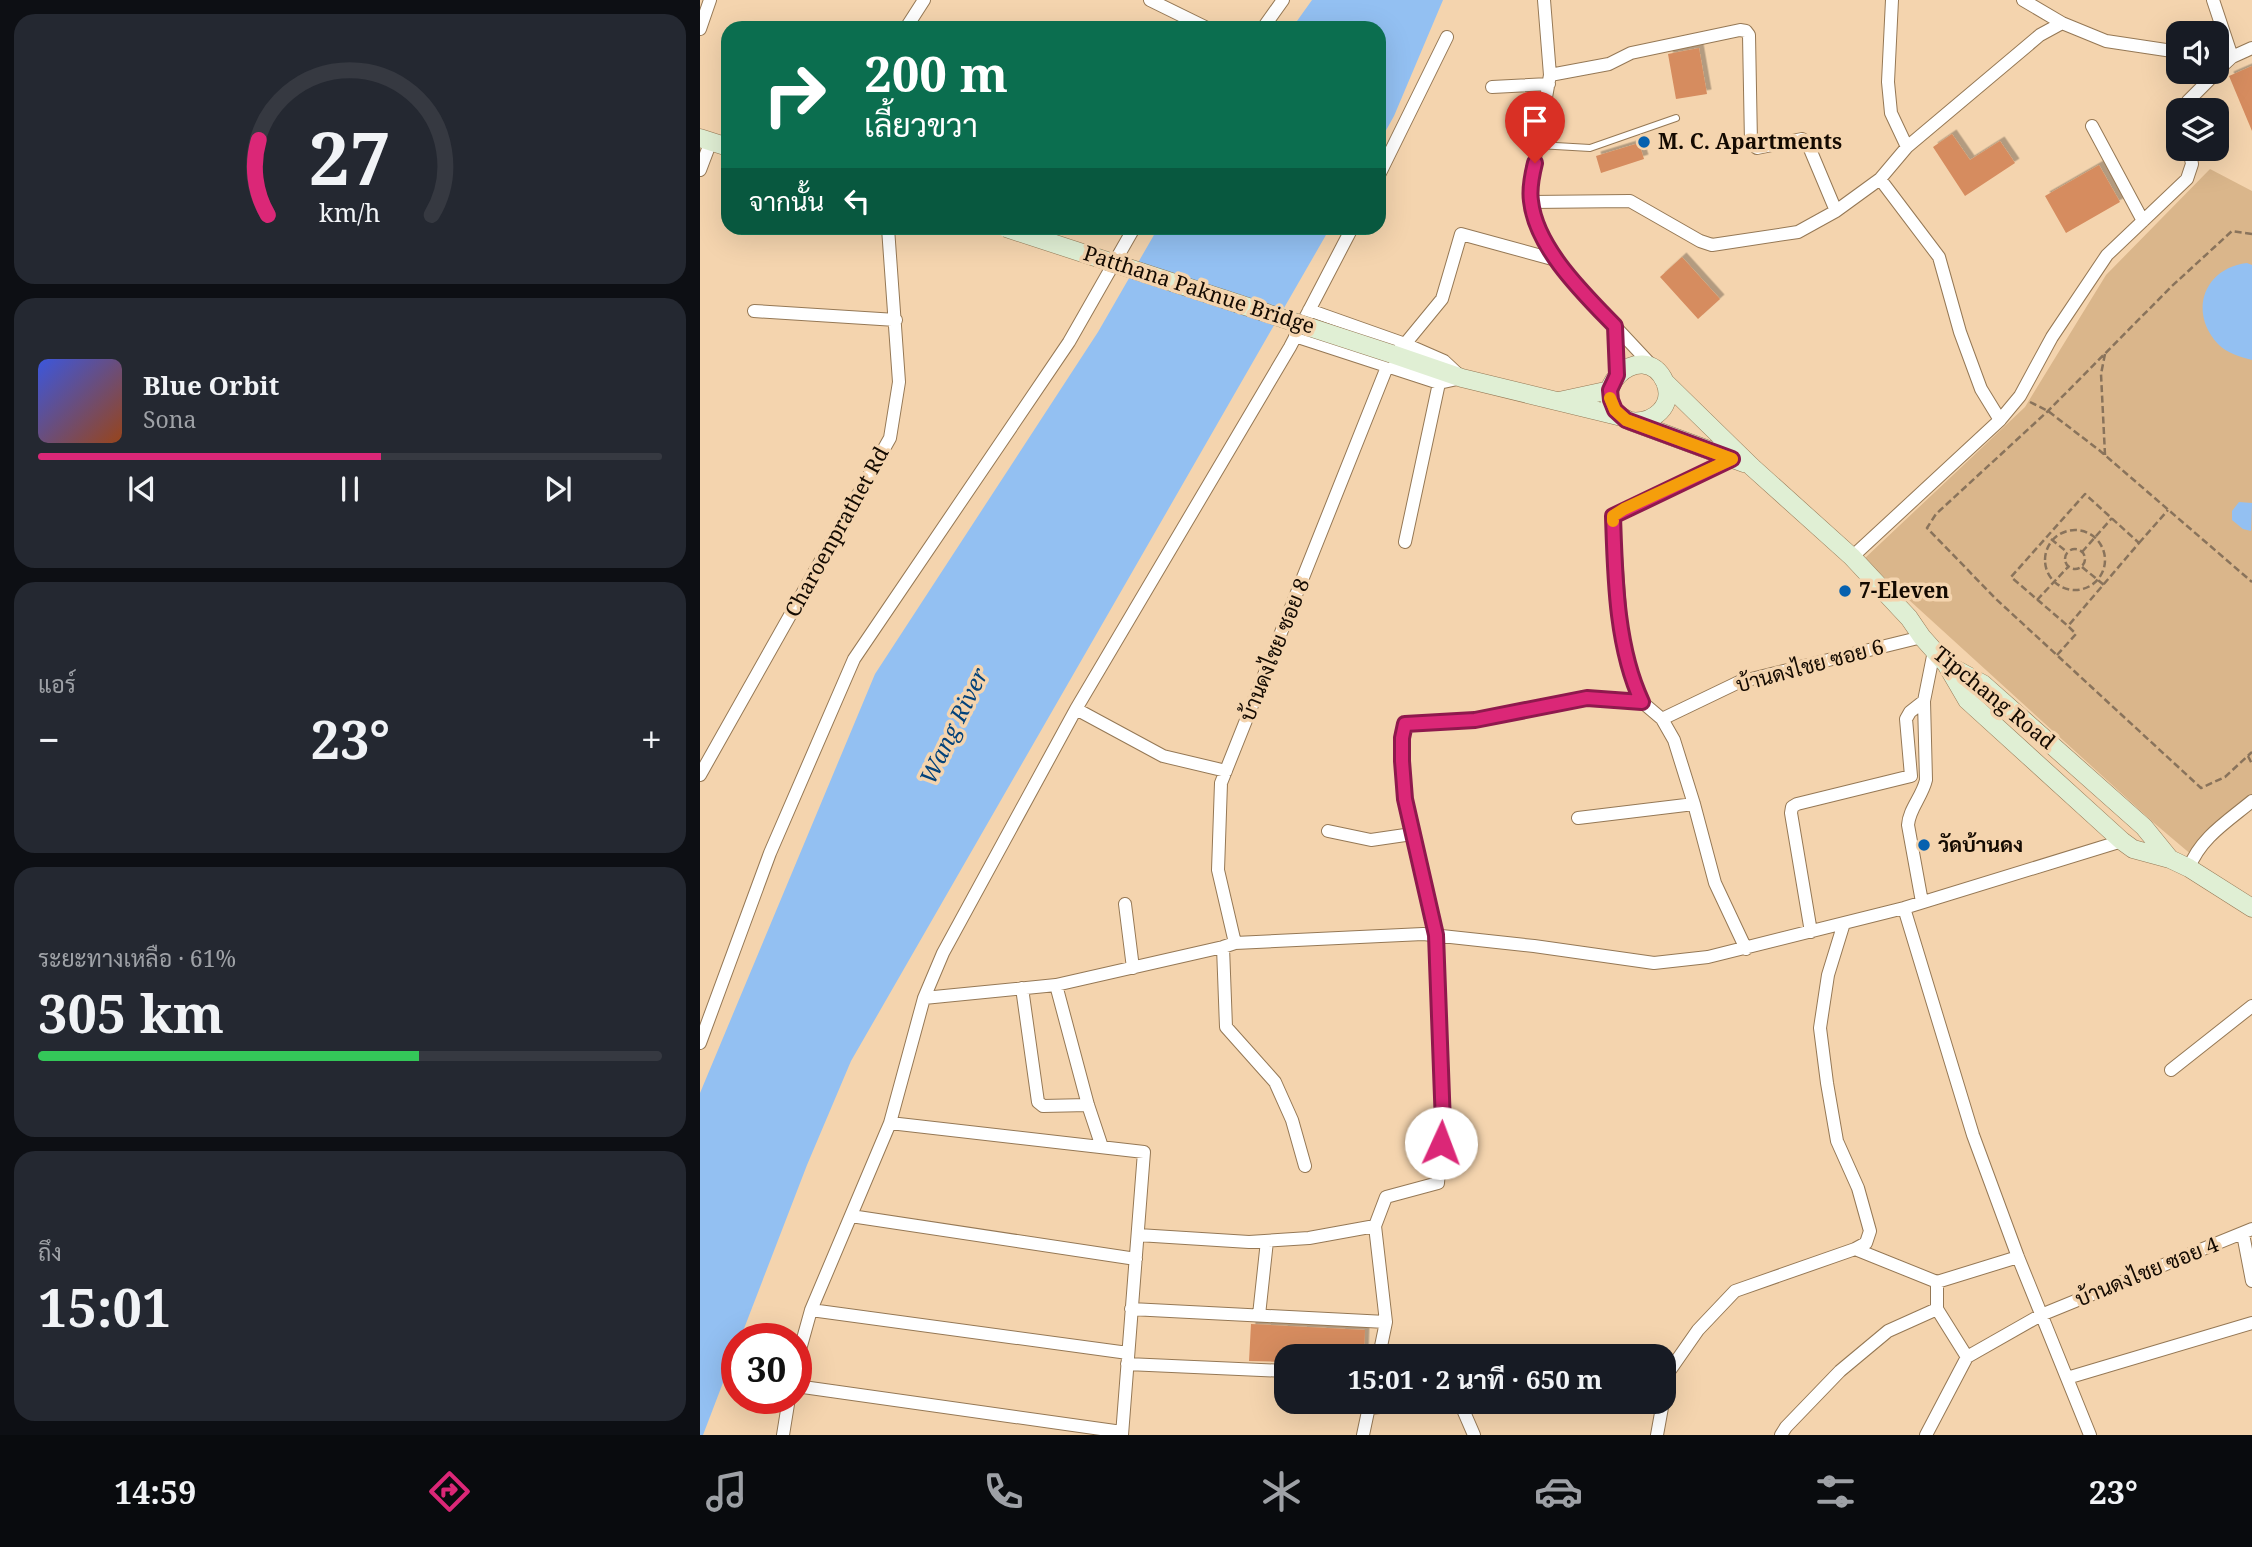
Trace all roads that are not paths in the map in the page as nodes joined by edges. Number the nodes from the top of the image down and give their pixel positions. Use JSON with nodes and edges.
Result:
{"nodes":[{"id":1,"x":710,"y":0,"type":"edge"},
{"id":2,"x":925,"y":0,"type":"edge"},
{"id":3,"x":1150,"y":0,"type":"edge"},
{"id":4,"x":1283,"y":0,"type":"edge"},
{"id":5,"x":1544,"y":0,"type":"edge"},
{"id":6,"x":1892,"y":0,"type":"edge"},
{"id":7,"x":2023,"y":0,"type":"edge"},
{"id":8,"x":2213,"y":0,"type":"edge"},
{"id":9,"x":911,"y":21,"type":"edge"},
{"id":10,"x":1193,"y":21,"type":"edge"},
{"id":11,"x":1268,"y":21,"type":"edge"},
{"id":12,"x":2062,"y":23,"type":"junction"},
{"id":13,"x":700,"y":29,"type":"edge"},
{"id":14,"x":1447,"y":37,"type":"dead end"},
{"id":15,"x":2252,"y":48,"type":"edge"},
{"id":16,"x":2166,"y":50,"type":"edge"},
{"id":17,"x":2229,"y":57,"type":"edge"},
{"id":18,"x":2232,"y":57,"type":"junction"},
{"id":19,"x":2229,"y":60,"type":"edge"},
{"id":20,"x":1549,"y":80,"type":"junction"},
{"id":21,"x":2205,"y":84,"type":"edge"},
{"id":22,"x":1492,"y":87,"type":"dead end"},
{"id":23,"x":2191,"y":98,"type":"edge"},
{"id":24,"x":1676,"y":118,"type":"dead end"},
{"id":25,"x":2092,"y":126,"type":"dead end"},
{"id":26,"x":713,"y":142,"type":"edge"},
{"id":27,"x":1538,"y":145,"type":"junction"},
{"id":28,"x":1907,"y":147,"type":"junction"},
{"id":29,"x":1386,"y":161,"type":"edge"},
{"id":30,"x":2191,"y":161,"type":"edge"},
{"id":31,"x":700,"y":170,"type":"edge"},
{"id":32,"x":1880,"y":179,"type":"junction"},
{"id":33,"x":1531,"y":202,"type":"junction"},
{"id":34,"x":1836,"y":211,"type":"junction"},
{"id":35,"x":2143,"y":221,"type":"junction"},
{"id":36,"x":889,"y":235,"type":"edge"},
{"id":37,"x":1027,"y":235,"type":"edge"},
{"id":38,"x":1130,"y":235,"type":"edge"},
{"id":39,"x":1348,"y":235,"type":"edge"},
{"id":40,"x":1556,"y":260,"type":"junction"},
{"id":41,"x":1309,"y":310,"type":"junction"},
{"id":42,"x":754,"y":311,"type":"dead end"},
{"id":43,"x":896,"y":320,"type":"junction"},
{"id":44,"x":1615,"y":326,"type":"junction"},
{"id":45,"x":1295,"y":335,"type":"junction"},
{"id":46,"x":1394,"y":355,"type":"junction"},
{"id":47,"x":1660,"y":377,"type":"junction"},
{"id":48,"x":1462,"y":378,"type":"junction"},
{"id":49,"x":1439,"y":383,"type":"junction"},
{"id":50,"x":1613,"y":383,"type":"junction"},
{"id":51,"x":1556,"y":402,"type":"junction"},
{"id":52,"x":1626,"y":419,"type":"junction"},
{"id":53,"x":2000,"y":420,"type":"junction"},
{"id":54,"x":1732,"y":459,"type":"junction"},
{"id":55,"x":1752,"y":467,"type":"junction"},
{"id":56,"x":1405,"y":542,"type":"dead end"},
{"id":57,"x":1852,"y":556,"type":"junction"},
{"id":58,"x":1934,"y":651,"type":"junction"},
{"id":59,"x":1924,"y":701,"type":"junction"},
{"id":60,"x":1642,"y":702,"type":"junction"},
{"id":61,"x":1076,"y":709,"type":"junction"},
{"id":62,"x":1662,"y":719,"type":"junction"},
{"id":63,"x":1227,"y":771,"type":"junction"},
{"id":64,"x":700,"y":775,"type":"edge"},
{"id":65,"x":2252,"y":801,"type":"edge"},
{"id":66,"x":1694,"y":804,"type":"junction"},
{"id":67,"x":1578,"y":818,"type":"dead end"},
{"id":68,"x":1328,"y":831,"type":"dead end"},
{"id":69,"x":1412,"y":834,"type":"junction"},
{"id":70,"x":2122,"y":841,"type":"junction"},
{"id":71,"x":2170,"y":859,"type":"junction"},
{"id":72,"x":2189,"y":868,"type":"junction"},
{"id":73,"x":1922,"y":902,"type":"junction"},
{"id":74,"x":1125,"y":904,"type":"dead end"},
{"id":75,"x":1904,"y":908,"type":"junction"},
{"id":76,"x":2252,"y":908,"type":"edge"},
{"id":77,"x":1844,"y":923,"type":"junction"},
{"id":78,"x":1811,"y":932,"type":"junction"},
{"id":79,"x":1436,"y":935,"type":"junction"},
{"id":80,"x":1229,"y":945,"type":"junction"},
{"id":81,"x":1745,"y":949,"type":"junction"},
{"id":82,"x":1133,"y":968,"type":"junction"},
{"id":83,"x":1056,"y":985,"type":"junction"},
{"id":84,"x":1022,"y":988,"type":"junction"},
{"id":85,"x":924,"y":998,"type":"junction"},
{"id":86,"x":2252,"y":1006,"type":"edge"},
{"id":87,"x":700,"y":1043,"type":"edge"},
{"id":88,"x":2171,"y":1070,"type":"dead end"},
{"id":89,"x":1088,"y":1105,"type":"junction"},
{"id":90,"x":890,"y":1123,"type":"junction"},
{"id":91,"x":1102,"y":1147,"type":"junction"},
{"id":92,"x":1305,"y":1166,"type":"dead end"},
{"id":93,"x":851,"y":1216,"type":"junction"},
{"id":94,"x":1376,"y":1226,"type":"junction"},
{"id":95,"x":2247,"y":1232,"type":"edge"},
{"id":96,"x":1138,"y":1235,"type":"junction"},
{"id":97,"x":1267,"y":1241,"type":"junction"},
{"id":98,"x":1856,"y":1249,"type":"junction"},
{"id":99,"x":2018,"y":1257,"type":"junction"},
{"id":100,"x":1136,"y":1259,"type":"junction"},
{"id":101,"x":1937,"y":1282,"type":"junction"},
{"id":102,"x":2252,"y":1282,"type":"edge"},
{"id":103,"x":1131,"y":1309,"type":"junction"},
{"id":104,"x":1937,"y":1309,"type":"junction"},
{"id":105,"x":811,"y":1310,"type":"junction"},
{"id":106,"x":1259,"y":1315,"type":"junction"},
{"id":107,"x":2041,"y":1315,"type":"junction"},
{"id":108,"x":1385,"y":1322,"type":"junction"},
{"id":109,"x":807,"y":1323,"type":"edge"},
{"id":110,"x":2252,"y":1323,"type":"edge"},
{"id":111,"x":1381,"y":1344,"type":"edge"},
{"id":112,"x":1967,"y":1357,"type":"junction"},
{"id":113,"x":1128,"y":1358,"type":"junction"},
{"id":114,"x":1676,"y":1362,"type":"edge"},
{"id":115,"x":1274,"y":1370,"type":"edge"},
{"id":116,"x":2067,"y":1378,"type":"junction"},
{"id":117,"x":812,"y":1388,"type":"edge"},
{"id":118,"x":786,"y":1414,"type":"edge"},
{"id":119,"x":1367,"y":1414,"type":"edge"},
{"id":120,"x":1465,"y":1414,"type":"edge"},
{"id":121,"x":1661,"y":1414,"type":"edge"},
{"id":122,"x":1122,"y":1434,"type":"edge"},
{"id":123,"x":782,"y":1435,"type":"edge"},
{"id":124,"x":1363,"y":1435,"type":"edge"},
{"id":125,"x":1474,"y":1435,"type":"edge"},
{"id":126,"x":1657,"y":1435,"type":"edge"},
{"id":127,"x":1782,"y":1435,"type":"edge"},
{"id":128,"x":1926,"y":1435,"type":"edge"},
{"id":129,"x":2090,"y":1435,"type":"edge"}],
"edges":[{"from":1,"to":13,"type":"street"},
{"from":2,"to":9,"type":"street"},
{"from":3,"to":10,"type":"street"},
{"from":4,"to":11,"type":"street"},
{"from":5,"to":20,"type":"street"},
{"from":6,"to":28,"type":"street"},
{"from":7,"to":12,"type":"street"},
{"from":8,"to":18,"type":"street"},
{"from":12,"to":16,"type":"street"},
{"from":12,"to":28,"type":"street"},
{"from":14,"to":29,"type":"street"},
{"from":15,"to":18,"type":"street"},
{"from":17,"to":18,"type":"street"},
{"from":18,"to":19,"type":"street"},
{"from":20,"to":22,"type":"street"},
{"from":20,"to":27,"type":"street"},
{"from":20,"to":34,"type":"street"},
{"from":21,"to":23,"type":"street"},
{"from":24,"to":27,"type":"lane"},
{"from":25,"to":35,"type":"street"},
{"from":26,"to":31,"type":"street"},
{"from":27,"to":33,"type":"street"},
{"from":28,"to":32,"type":"street"},
{"from":30,"to":35,"type":"street"},
{"from":32,"to":34,"type":"street"},
{"from":32,"to":53,"type":"street"},
{"from":33,"to":34,"type":"street"},
{"from":33,"to":40,"type":"street","name":"Tipchang Road"},
{"from":35,"to":53,"type":"street"},
{"from":36,"to":43,"type":"street","name":"Charoenprathet Rd"},
{"from":37,"to":46,"type":"street","name":"Patthana Paknue Bridge","bridge":true},
{"from":38,"to":87,"type":"street"},
{"from":39,"to":41,"type":"street"},
{"from":40,"to":44,"type":"street","name":"Tipchang Road"},
{"from":40,"to":46,"type":"street","name":"บ้านดงไชย ซอย 8"},
{"from":41,"to":45,"type":"street"},
{"from":41,"to":46,"type":"street"},
{"from":42,"to":43,"type":"street"},
{"from":43,"to":64,"type":"street","name":"Charoenprathet Rd"},
{"from":44,"to":47,"type":"street","name":"Tipchang Road"},
{"from":44,"to":50,"type":"street"},
{"from":45,"to":46,"type":"street"},
{"from":45,"to":61,"type":"street"},
{"from":46,"to":48,"type":"street","name":"Patthana Paknue Bridge"},
{"from":46,"to":49,"type":"street"},
{"from":46,"to":63,"type":"street","name":"บ้านดงไชย ซอย 8"},
{"from":47,"to":50,"type":"street"},
{"from":47,"to":52,"type":"street"},
{"from":47,"to":55,"type":"street","name":"Tipchang Road"},
{"from":48,"to":49,"type":"street"},
{"from":48,"to":51,"type":"street","name":"Patthana Paknue Bridge"},
{"from":49,"to":56,"type":"street"},
{"from":50,"to":51,"type":"street"},
{"from":50,"to":52,"type":"street"},
{"from":51,"to":52,"type":"street","name":"Tipchang Road"},
{"from":52,"to":54,"type":"street","name":"Tipchang Road"},
{"from":53,"to":57,"type":"street"},
{"from":54,"to":55,"type":"street","name":"Tipchang Road"},
{"from":54,"to":60,"type":"street"},
{"from":55,"to":57,"type":"street","name":"Tipchang Road"},
{"from":57,"to":58,"type":"street","name":"Tipchang Road"},
{"from":58,"to":59,"type":"street"},
{"from":58,"to":62,"type":"street","name":"บ้านดงไชย ซอย 6"},
{"from":58,"to":70,"type":"street"},
{"from":58,"to":71,"type":"street","name":"Tipchang Road"},
{"from":59,"to":73,"type":"street"},
{"from":59,"to":78,"type":"street"},
{"from":60,"to":62,"type":"street"},
{"from":60,"to":69,"type":"street"},
{"from":61,"to":63,"type":"street"},
{"from":61,"to":85,"type":"street"},
{"from":62,"to":66,"type":"street"},
{"from":63,"to":80,"type":"street","name":"บ้านดงไชย ซอย 8"},
{"from":65,"to":72,"type":"street"},
{"from":66,"to":67,"type":"street"},
{"from":66,"to":81,"type":"street"},
{"from":68,"to":69,"type":"street"},
{"from":69,"to":79,"type":"street"},
{"from":70,"to":71,"type":"street"},
{"from":70,"to":73,"type":"street"},
{"from":71,"to":72,"type":"street","name":"Tipchang Road"},
{"from":72,"to":76,"type":"street","name":"Tipchang Road"},
{"from":73,"to":75,"type":"street"},
{"from":74,"to":82,"type":"street"},
{"from":75,"to":77,"type":"street"},
{"from":75,"to":99,"type":"street"},
{"from":77,"to":78,"type":"street"},
{"from":77,"to":98,"type":"street"},
{"from":78,"to":81,"type":"street"},
{"from":79,"to":80,"type":"street"},
{"from":79,"to":81,"type":"street"},
{"from":79,"to":94,"type":"street"},
{"from":80,"to":82,"type":"street"},
{"from":80,"to":92,"type":"street","name":"บ้านดงไชย ซอย 8"},
{"from":82,"to":83,"type":"street"},
{"from":83,"to":84,"type":"street"},
{"from":83,"to":89,"type":"street"},
{"from":84,"to":85,"type":"street"},
{"from":84,"to":89,"type":"street"},
{"from":85,"to":90,"type":"street"},
{"from":86,"to":88,"type":"street"},
{"from":89,"to":91,"type":"street"},
{"from":90,"to":91,"type":"street"},
{"from":90,"to":93,"type":"street"},
{"from":91,"to":96,"type":"street"},
{"from":93,"to":100,"type":"street"},
{"from":93,"to":105,"type":"street"},
{"from":94,"to":97,"type":"street"},
{"from":94,"to":108,"type":"street"},
{"from":95,"to":102,"type":"street"},
{"from":95,"to":107,"type":"street","name":"บ้านดงไชย ซอย 4"},
{"from":96,"to":97,"type":"street"},
{"from":96,"to":100,"type":"street"},
{"from":97,"to":106,"type":"street"},
{"from":98,"to":101,"type":"street"},
{"from":98,"to":114,"type":"street"},
{"from":99,"to":101,"type":"street"},
{"from":99,"to":107,"type":"street"},
{"from":100,"to":103,"type":"street"},
{"from":101,"to":104,"type":"street"},
{"from":103,"to":106,"type":"street"},
{"from":103,"to":113,"type":"street"},
{"from":104,"to":112,"type":"street"},
{"from":104,"to":127,"type":"street"},
{"from":105,"to":109,"type":"street"},
{"from":105,"to":113,"type":"street"},
{"from":106,"to":108,"type":"street"},
{"from":107,"to":112,"type":"street","name":"บ้านดงไชย ซอย 4"},
{"from":107,"to":116,"type":"street"},
{"from":108,"to":111,"type":"street"},
{"from":110,"to":116,"type":"street"},
{"from":112,"to":128,"type":"street"},
{"from":113,"to":115,"type":"street"},
{"from":113,"to":122,"type":"street"},
{"from":116,"to":129,"type":"street"},
{"from":117,"to":122,"type":"street"},
{"from":118,"to":123,"type":"street"},
{"from":119,"to":124,"type":"street"},
{"from":120,"to":125,"type":"street"},
{"from":121,"to":126,"type":"street"}]}
